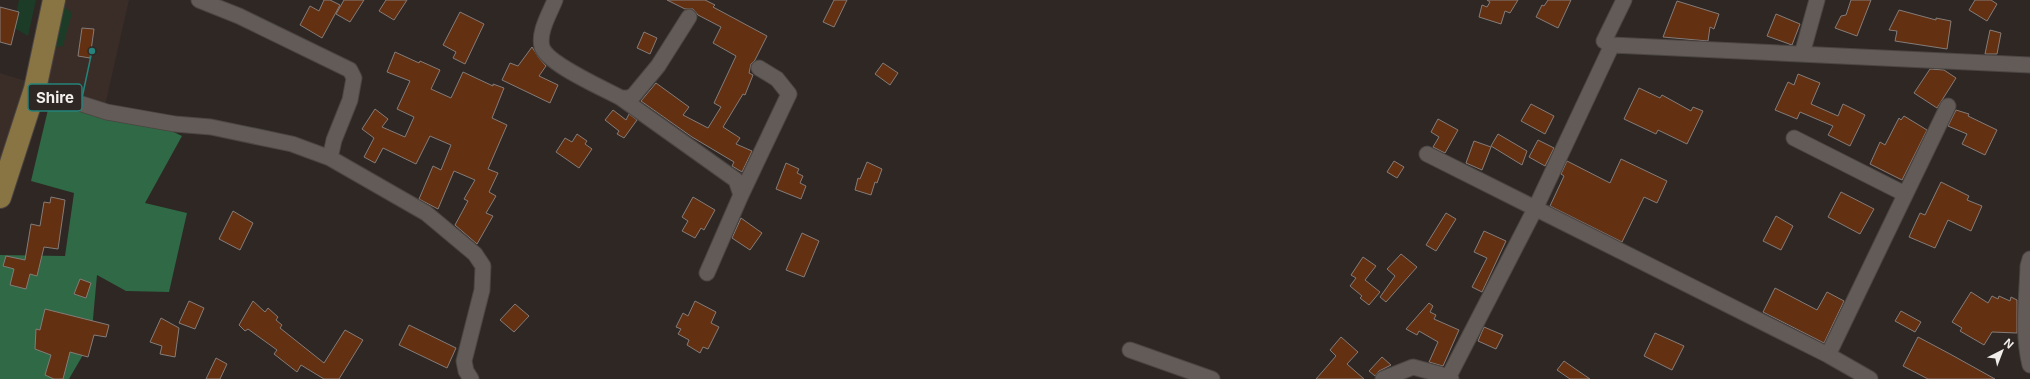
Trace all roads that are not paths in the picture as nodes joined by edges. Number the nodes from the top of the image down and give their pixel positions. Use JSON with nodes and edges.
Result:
{"nodes":[{"id":1,"x":54,"y":0,"type":"edge"},
{"id":2,"x":198,"y":0,"type":"edge"},
{"id":3,"x":555,"y":0,"type":"edge"},
{"id":4,"x":1624,"y":0,"type":"edge"},
{"id":5,"x":1818,"y":0,"type":"edge"},
{"id":6,"x":689,"y":18,"type":"dead end"},
{"id":7,"x":1612,"y":45,"type":"junction"},
{"id":8,"x":1802,"y":54,"type":"junction"},
{"id":9,"x":2030,"y":66,"type":"edge"},
{"id":10,"x":759,"y":68,"type":"dead end"},
{"id":11,"x":35,"y":89,"type":"junction"},
{"id":12,"x":621,"y":98,"type":"junction"},
{"id":13,"x":1948,"y":106,"type":"dead end"},
{"id":14,"x":1794,"y":138,"type":"dead end"},
{"id":15,"x":1427,"y":154,"type":"dead end"},
{"id":16,"x":330,"y":158,"type":"junction"},
{"id":17,"x":741,"y":194,"type":"junction"},
{"id":18,"x":1905,"y":194,"type":"junction"},
{"id":19,"x":0,"y":198,"type":"edge"},
{"id":20,"x":1535,"y":209,"type":"junction"},
{"id":21,"x":2030,"y":259,"type":"edge"},
{"id":22,"x":707,"y":273,"type":"dead end"},
{"id":23,"x":1130,"y":350,"type":"dead end"},
{"id":24,"x":1828,"y":355,"type":"junction"},
{"id":25,"x":2030,"y":365,"type":"edge"},
{"id":26,"x":1449,"y":378,"type":"edge"},
{"id":27,"x":471,"y":379,"type":"edge"},
{"id":28,"x":1212,"y":379,"type":"edge"},
{"id":29,"x":1383,"y":379,"type":"edge"},
{"id":30,"x":1870,"y":379,"type":"edge"}],
"edges":[{"from":1,"to":11,"type":"main road"},
{"from":2,"to":16,"type":"street"},
{"from":3,"to":12,"type":"street"},
{"from":4,"to":7,"type":"street"},
{"from":5,"to":8,"type":"street"},
{"from":6,"to":12,"type":"street"},
{"from":7,"to":8,"type":"street"},
{"from":7,"to":20,"type":"street"},
{"from":8,"to":9,"type":"street"},
{"from":10,"to":17,"type":"street"},
{"from":11,"to":16,"type":"street"},
{"from":11,"to":19,"type":"main road"},
{"from":12,"to":17,"type":"street"},
{"from":13,"to":18,"type":"street"},
{"from":14,"to":18,"type":"street"},
{"from":15,"to":20,"type":"street"},
{"from":16,"to":27,"type":"street"},
{"from":17,"to":22,"type":"street"},
{"from":18,"to":24,"type":"street"},
{"from":20,"to":24,"type":"street"},
{"from":20,"to":26,"type":"street"},
{"from":21,"to":25,"type":"street"},
{"from":23,"to":28,"type":"street"},
{"from":24,"to":30,"type":"street"},
{"from":26,"to":29,"type":"street"}]}
